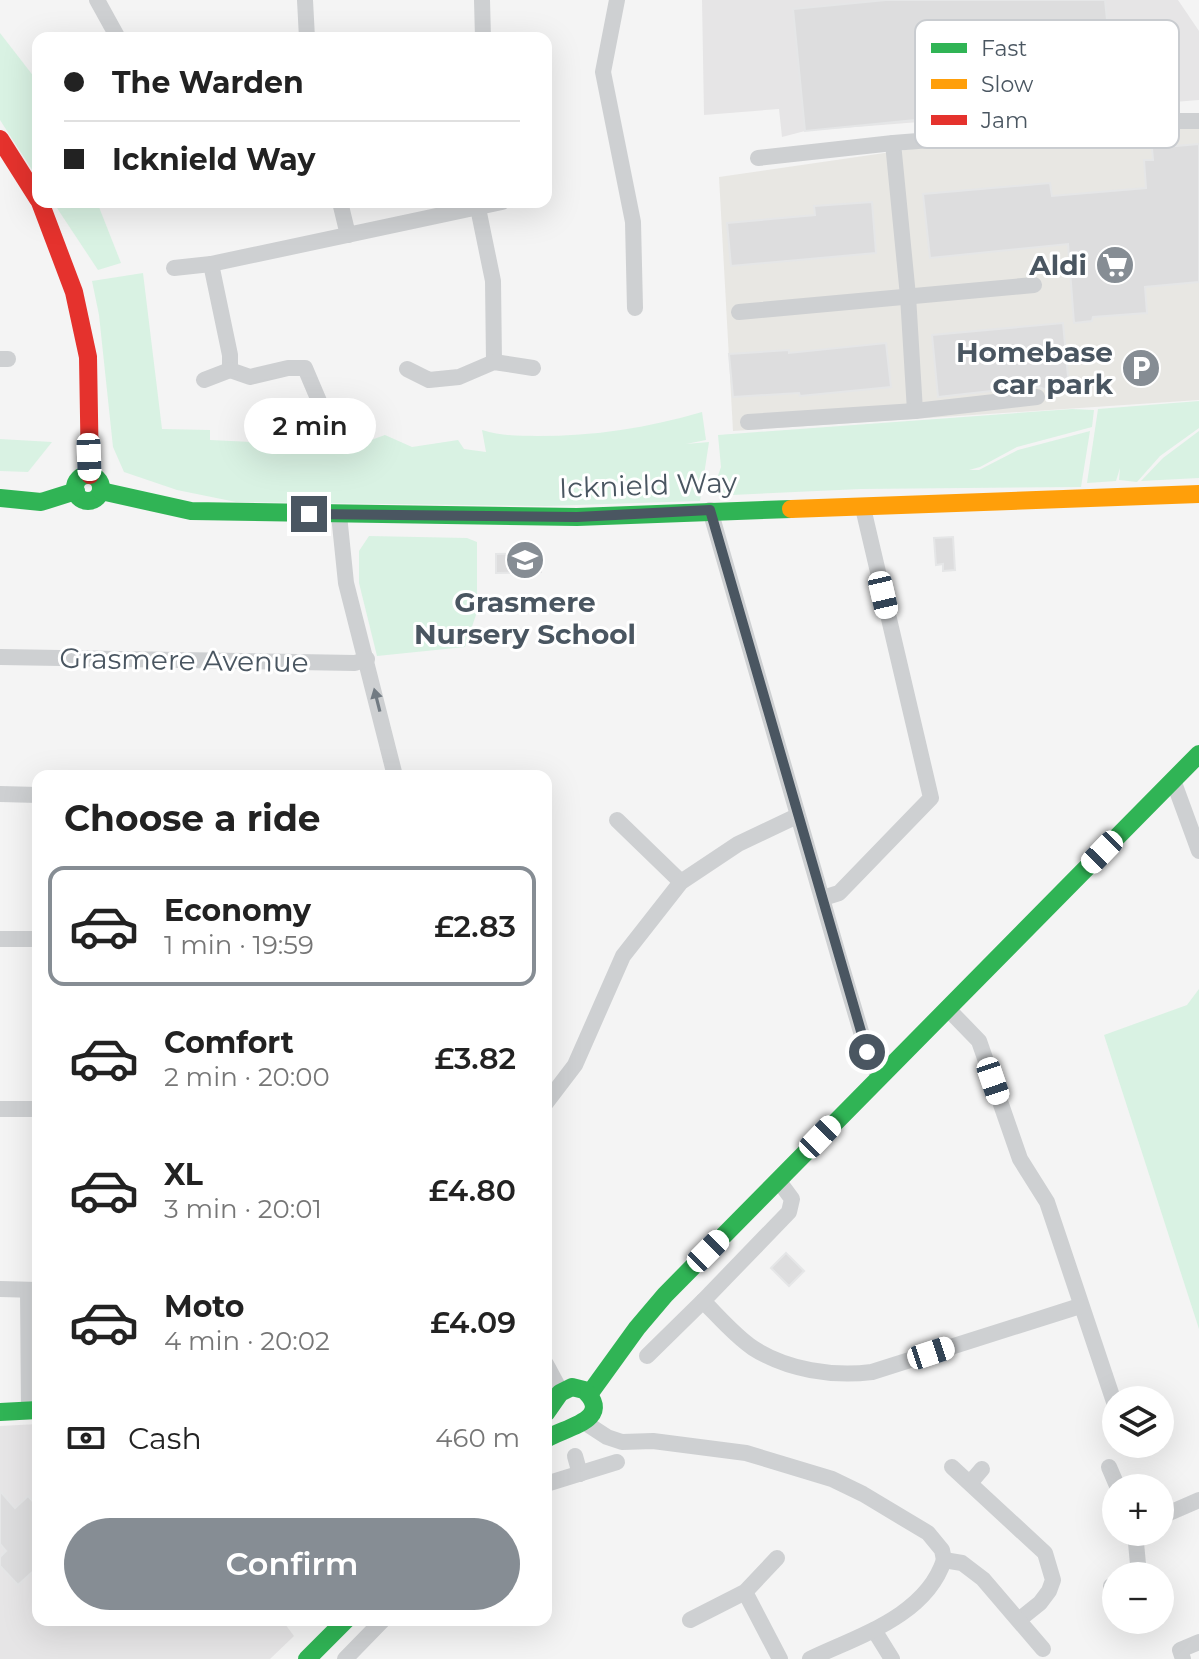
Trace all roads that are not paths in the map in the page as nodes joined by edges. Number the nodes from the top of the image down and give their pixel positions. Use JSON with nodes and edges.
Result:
{"nodes":[{"id":1,"x":97,"y":0,"type":"edge"},
{"id":2,"x":305,"y":0,"type":"edge"},
{"id":3,"x":482,"y":0,"type":"edge"},
{"id":4,"x":617,"y":0,"type":"edge"},
{"id":5,"x":115,"y":32,"type":"edge"},
{"id":6,"x":307,"y":32,"type":"edge"},
{"id":7,"x":483,"y":32,"type":"edge"},
{"id":8,"x":0,"y":139,"type":"edge"},
{"id":9,"x":915,"y":141,"type":"edge"},
{"id":10,"x":893,"y":143,"type":"junction"},
{"id":11,"x":758,"y":158,"type":"dead end"},
{"id":12,"x":32,"y":190,"type":"edge"},
{"id":13,"x":42,"y":208,"type":"edge"},
{"id":14,"x":341,"y":208,"type":"edge"},
{"id":15,"x":478,"y":208,"type":"joint"},
{"id":16,"x":348,"y":235,"type":"junction"},
{"id":17,"x":211,"y":264,"type":"junction"},
{"id":18,"x":174,"y":268,"type":"dead end"},
{"id":19,"x":1034,"y":285,"type":"dead end"},
{"id":20,"x":908,"y":296,"type":"junction"},
{"id":21,"x":635,"y":308,"type":"dead end"},
{"id":22,"x":739,"y":312,"type":"dead end"},
{"id":23,"x":494,"y":362,"type":"junction"},
{"id":24,"x":533,"y":368,"type":"dead end"},
{"id":25,"x":407,"y":369,"type":"dead end"},
{"id":26,"x":230,"y":370,"type":"junction"},
{"id":27,"x":204,"y":380,"type":"dead end"},
{"id":28,"x":1037,"y":397,"type":"dead end"},
{"id":29,"x":319,"y":401,"type":"dead end"},
{"id":30,"x":915,"y":411,"type":"junction"},
{"id":31,"x":748,"y":422,"type":"dead end"},
{"id":32,"x":90,"y":475,"type":"junction"},
{"id":33,"x":76,"y":491,"type":"junction"},
{"id":34,"x":101,"y":491,"type":"junction"},
{"id":35,"x":1199,"y":494,"type":"edge"},
{"id":36,"x":0,"y":498,"type":"edge"},
{"id":37,"x":863,"y":508,"type":"junction"},
{"id":38,"x":710,"y":510,"type":"junction"},
{"id":39,"x":339,"y":515,"type":"junction"},
{"id":40,"x":0,"y":657,"type":"edge"},
{"id":41,"x":367,"y":659,"type":"junction"},
{"id":42,"x":1199,"y":754,"type":"edge"},
{"id":43,"x":394,"y":770,"type":"edge"},
{"id":44,"x":1173,"y":780,"type":"junction"},
{"id":45,"x":0,"y":794,"type":"edge"},
{"id":46,"x":32,"y":795,"type":"edge"},
{"id":47,"x":797,"y":816,"type":"junction"},
{"id":48,"x":617,"y":820,"type":"dead end"},
{"id":49,"x":1199,"y":851,"type":"edge"},
{"id":50,"x":681,"y":882,"type":"junction"},
{"id":51,"x":823,"y":898,"type":"junction"},
{"id":52,"x":0,"y":939,"type":"edge"},
{"id":53,"x":32,"y":939,"type":"edge"},
{"id":54,"x":947,"y":1008,"type":"junction"},
{"id":55,"x":879,"y":1077,"type":"junction"},
{"id":56,"x":552,"y":1095,"type":"edge"},
{"id":57,"x":0,"y":1109,"type":"edge"},
{"id":58,"x":32,"y":1109,"type":"edge"},
{"id":59,"x":778,"y":1180,"type":"junction"},
{"id":60,"x":0,"y":1289,"type":"edge"},
{"id":61,"x":32,"y":1290,"type":"edge"},
{"id":62,"x":703,"y":1301,"type":"junction"},
{"id":63,"x":1080,"y":1306,"type":"junction"},
{"id":64,"x":647,"y":1356,"type":"dead end"},
{"id":65,"x":1108,"y":1386,"type":"edge"},
{"id":66,"x":590,"y":1393,"type":"junction"},
{"id":67,"x":554,"y":1402,"type":"edge"},
{"id":68,"x":32,"y":1410,"type":"edge"},
{"id":69,"x":0,"y":1412,"type":"edge"},
{"id":70,"x":579,"y":1424,"type":"junction"},
{"id":71,"x":552,"y":1434,"type":"edge"},
{"id":72,"x":575,"y":1456,"type":"dead end"},
{"id":73,"x":617,"y":1462,"type":"dead end"},
{"id":74,"x":952,"y":1467,"type":"dead end"},
{"id":75,"x":1109,"y":1467,"type":"dead end"},
{"id":76,"x":982,"y":1469,"type":"dead end"},
{"id":77,"x":580,"y":1474,"type":"junction"},
{"id":78,"x":1112,"y":1474,"type":"edge"},
{"id":79,"x":552,"y":1482,"type":"edge"},
{"id":80,"x":970,"y":1483,"type":"junction"},
{"id":81,"x":1199,"y":1500,"type":"edge"},
{"id":82,"x":1174,"y":1511,"type":"edge"},
{"id":83,"x":777,"y":1558,"type":"dead end"},
{"id":84,"x":944,"y":1560,"type":"junction"},
{"id":85,"x":745,"y":1592,"type":"junction"},
{"id":86,"x":1020,"y":1619,"type":"junction"},
{"id":87,"x":690,"y":1620,"type":"dead end"},
{"id":88,"x":340,"y":1626,"type":"edge"},
{"id":89,"x":377,"y":1626,"type":"edge"},
{"id":90,"x":874,"y":1630,"type":"junction"},
{"id":91,"x":1199,"y":1642,"type":"edge"},
{"id":92,"x":1043,"y":1649,"type":"dead end"},
{"id":93,"x":307,"y":1659,"type":"edge"},
{"id":94,"x":345,"y":1659,"type":"edge"},
{"id":95,"x":780,"y":1659,"type":"edge"},
{"id":96,"x":810,"y":1659,"type":"edge"},
{"id":97,"x":892,"y":1659,"type":"edge"},
{"id":98,"x":1183,"y":1659,"type":"edge"}],
"edges":[{"from":1,"to":5,"type":"street"},
{"from":2,"to":6,"type":"street"},
{"from":3,"to":7,"type":"street"},
{"from":4,"to":21,"type":"street"},
{"from":8,"to":12,"type":"main road"},
{"from":9,"to":10,"type":"street"},
{"from":10,"to":11,"type":"street"},
{"from":10,"to":20,"type":"street"},
{"from":13,"to":32,"type":"main road"},
{"from":14,"to":16,"type":"street"},
{"from":15,"to":16,"type":"street"},
{"from":15,"to":23,"type":"street"},
{"from":16,"to":17,"type":"street"},
{"from":17,"to":18,"type":"street"},
{"from":17,"to":26,"type":"street"},
{"from":19,"to":20,"type":"street"},
{"from":20,"to":22,"type":"street"},
{"from":20,"to":30,"type":"street"},
{"from":23,"to":24,"type":"street"},
{"from":23,"to":25,"type":"street"},
{"from":26,"to":27,"type":"street"},
{"from":26,"to":29,"type":"street"},
{"from":28,"to":30,"type":"street"},
{"from":30,"to":31,"type":"street"},
{"from":32,"to":33,"type":"main road"},
{"from":32,"to":34,"type":"main road"},
{"from":33,"to":34,"type":"main road"},
{"from":33,"to":36,"type":"main road"},
{"from":34,"to":39,"type":"main road","name":"Icknield Way"},
{"from":35,"to":37,"type":"main road","name":"Icknield Way"},
{"from":37,"to":38,"type":"main road","name":"Icknield Way"},
{"from":37,"to":51,"type":"street"},
{"from":38,"to":39,"type":"main road","name":"Icknield Way"},
{"from":38,"to":47,"type":"street"},
{"from":39,"to":41,"type":"street"},
{"from":40,"to":41,"type":"street","name":"Grasmere Avenue"},
{"from":43,"to":41,"type":"street","one_way":true},
{"from":42,"to":44,"type":"main road"},
{"from":44,"to":49,"type":"street"},
{"from":44,"to":54,"type":"main road"},
{"from":45,"to":46,"type":"street"},
{"from":47,"to":50,"type":"street"},
{"from":47,"to":51,"type":"street"},
{"from":48,"to":50,"type":"street"},
{"from":50,"to":56,"type":"street"},
{"from":51,"to":55,"type":"street"},
{"from":52,"to":53,"type":"street"},
{"from":54,"to":55,"type":"main road"},
{"from":54,"to":63,"type":"street"},
{"from":55,"to":59,"type":"main road"},
{"from":57,"to":58,"type":"street"},
{"from":59,"to":62,"type":"street"},
{"from":59,"to":66,"type":"main road"},
{"from":60,"to":61,"type":"street"},
{"from":62,"to":63,"type":"street"},
{"from":62,"to":64,"type":"street"},
{"from":63,"to":65,"type":"street"},
{"from":66,"to":67,"type":"main road"},
{"from":66,"to":70,"type":"main road"},
{"from":67,"to":70,"type":"main road"},
{"from":68,"to":69,"type":"main road"},
{"from":70,"to":71,"type":"main road"},
{"from":70,"to":84,"type":"street"},
{"from":72,"to":77,"type":"street"},
{"from":73,"to":77,"type":"street"},
{"from":74,"to":80,"type":"street"},
{"from":75,"to":78,"type":"street"},
{"from":76,"to":80,"type":"street"},
{"from":77,"to":79,"type":"street"},
{"from":80,"to":86,"type":"street"},
{"from":81,"to":82,"type":"street"},
{"from":83,"to":85,"type":"street"},
{"from":84,"to":86,"type":"street"},
{"from":84,"to":90,"type":"street"},
{"from":85,"to":87,"type":"street"},
{"from":85,"to":95,"type":"street"},
{"from":86,"to":92,"type":"street"},
{"from":88,"to":93,"type":"main road"},
{"from":89,"to":94,"type":"street"},
{"from":90,"to":96,"type":"street"},
{"from":90,"to":97,"type":"street"},
{"from":91,"to":98,"type":"street"}]}
